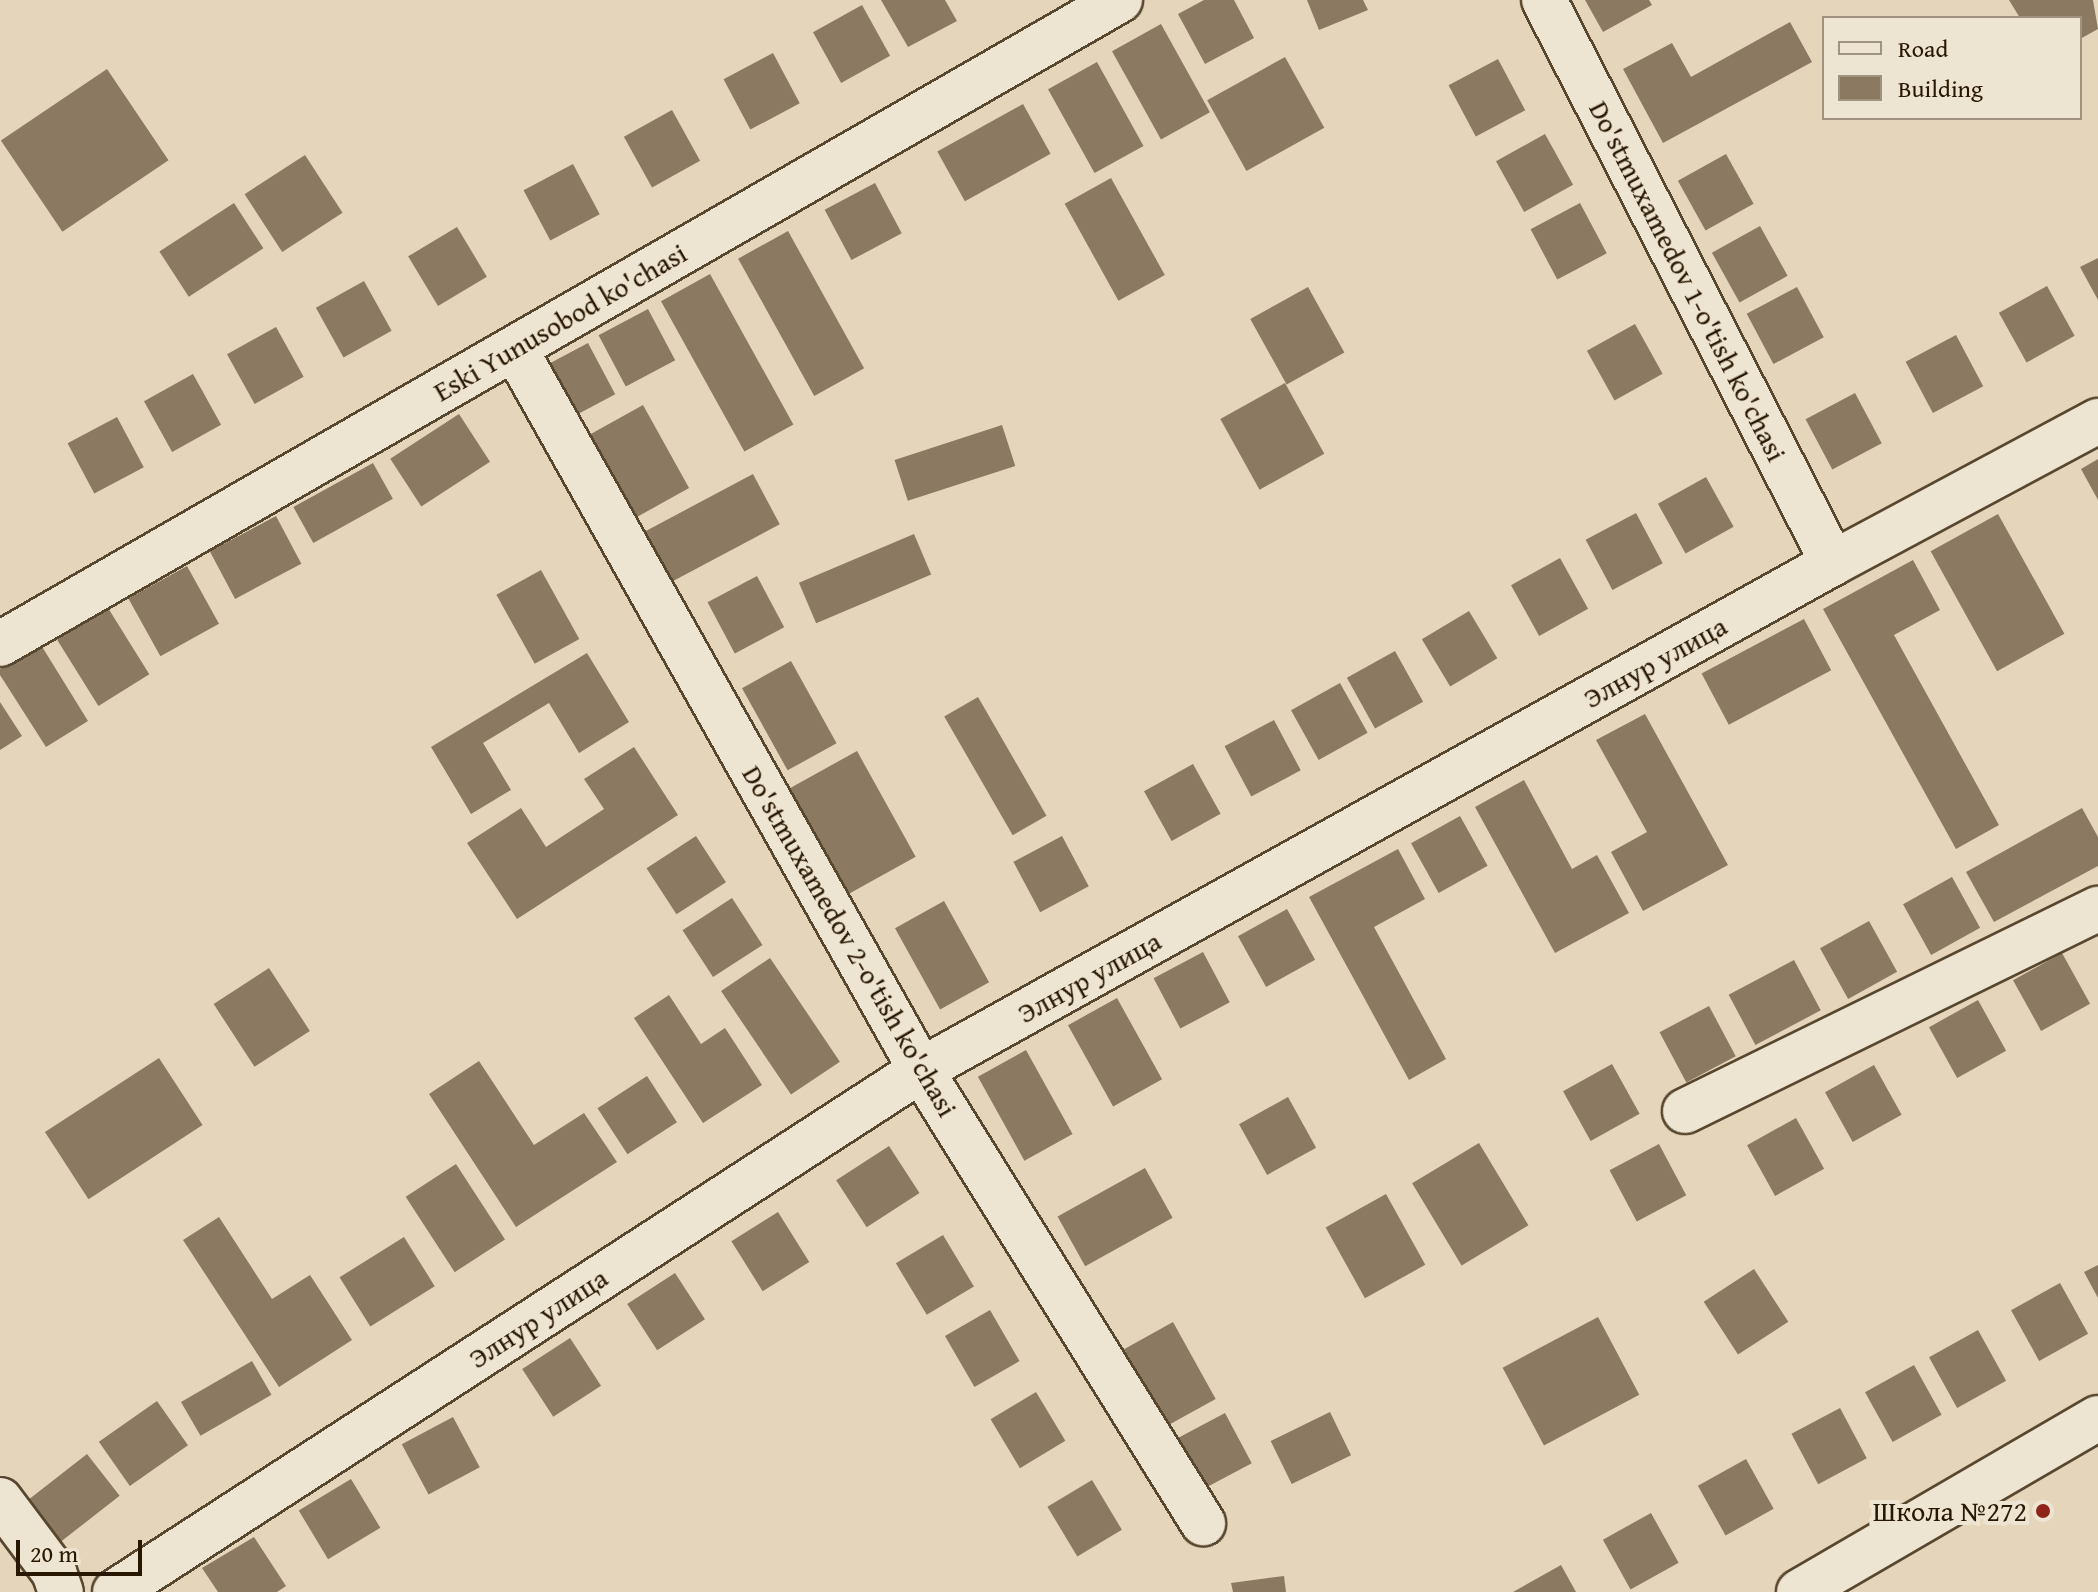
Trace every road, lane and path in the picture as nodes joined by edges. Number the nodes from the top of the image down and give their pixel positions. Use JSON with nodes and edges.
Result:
{"nodes":[{"id":1,"x":1120,"y":0,"type":"edge"},
{"id":2,"x":1544,"y":0,"type":"edge"},
{"id":3,"x":515,"y":349,"type":"junction"},
{"id":4,"x":2098,"y":421,"type":"edge"},
{"id":5,"x":1833,"y":563,"type":"junction"},
{"id":6,"x":0,"y":644,"type":"edge"},
{"id":7,"x":2098,"y":909,"type":"edge"},
{"id":8,"x":921,"y":1070,"type":"junction"},
{"id":9,"x":1685,"y":1111,"type":"dead end"},
{"id":10,"x":2098,"y":1418,"type":"edge"},
{"id":11,"x":0,"y":1500,"type":"edge"},
{"id":12,"x":1203,"y":1523,"type":"dead end"},
{"id":13,"x":61,"y":1592,"type":"edge"},
{"id":14,"x":115,"y":1592,"type":"edge"},
{"id":15,"x":1799,"y":1592,"type":"edge"}],
"edges":[{"from":1,"to":3,"type":"street","name":"Eski Yunusobod ko'chasi"},
{"from":2,"to":5,"type":"street","name":"Do'stmuxamedov 1-o'tish ko'chasi"},
{"from":3,"to":6,"type":"street","name":"Eski Yunusobod ko'chasi"},
{"from":3,"to":8,"type":"street","name":"Do'stmuxamedov 2-o'tish ko'chasi"},
{"from":4,"to":5,"type":"street","name":"Элнур улица"},
{"from":5,"to":8,"type":"street","name":"Элнур улица"},
{"from":7,"to":9,"type":"street"},
{"from":8,"to":12,"type":"street","name":"Do'stmuxamedov 2-o'tish ko'chasi"},
{"from":8,"to":14,"type":"street","name":"Элнур улица"},
{"from":10,"to":15,"type":"street"},
{"from":11,"to":13,"type":"street"}]}
